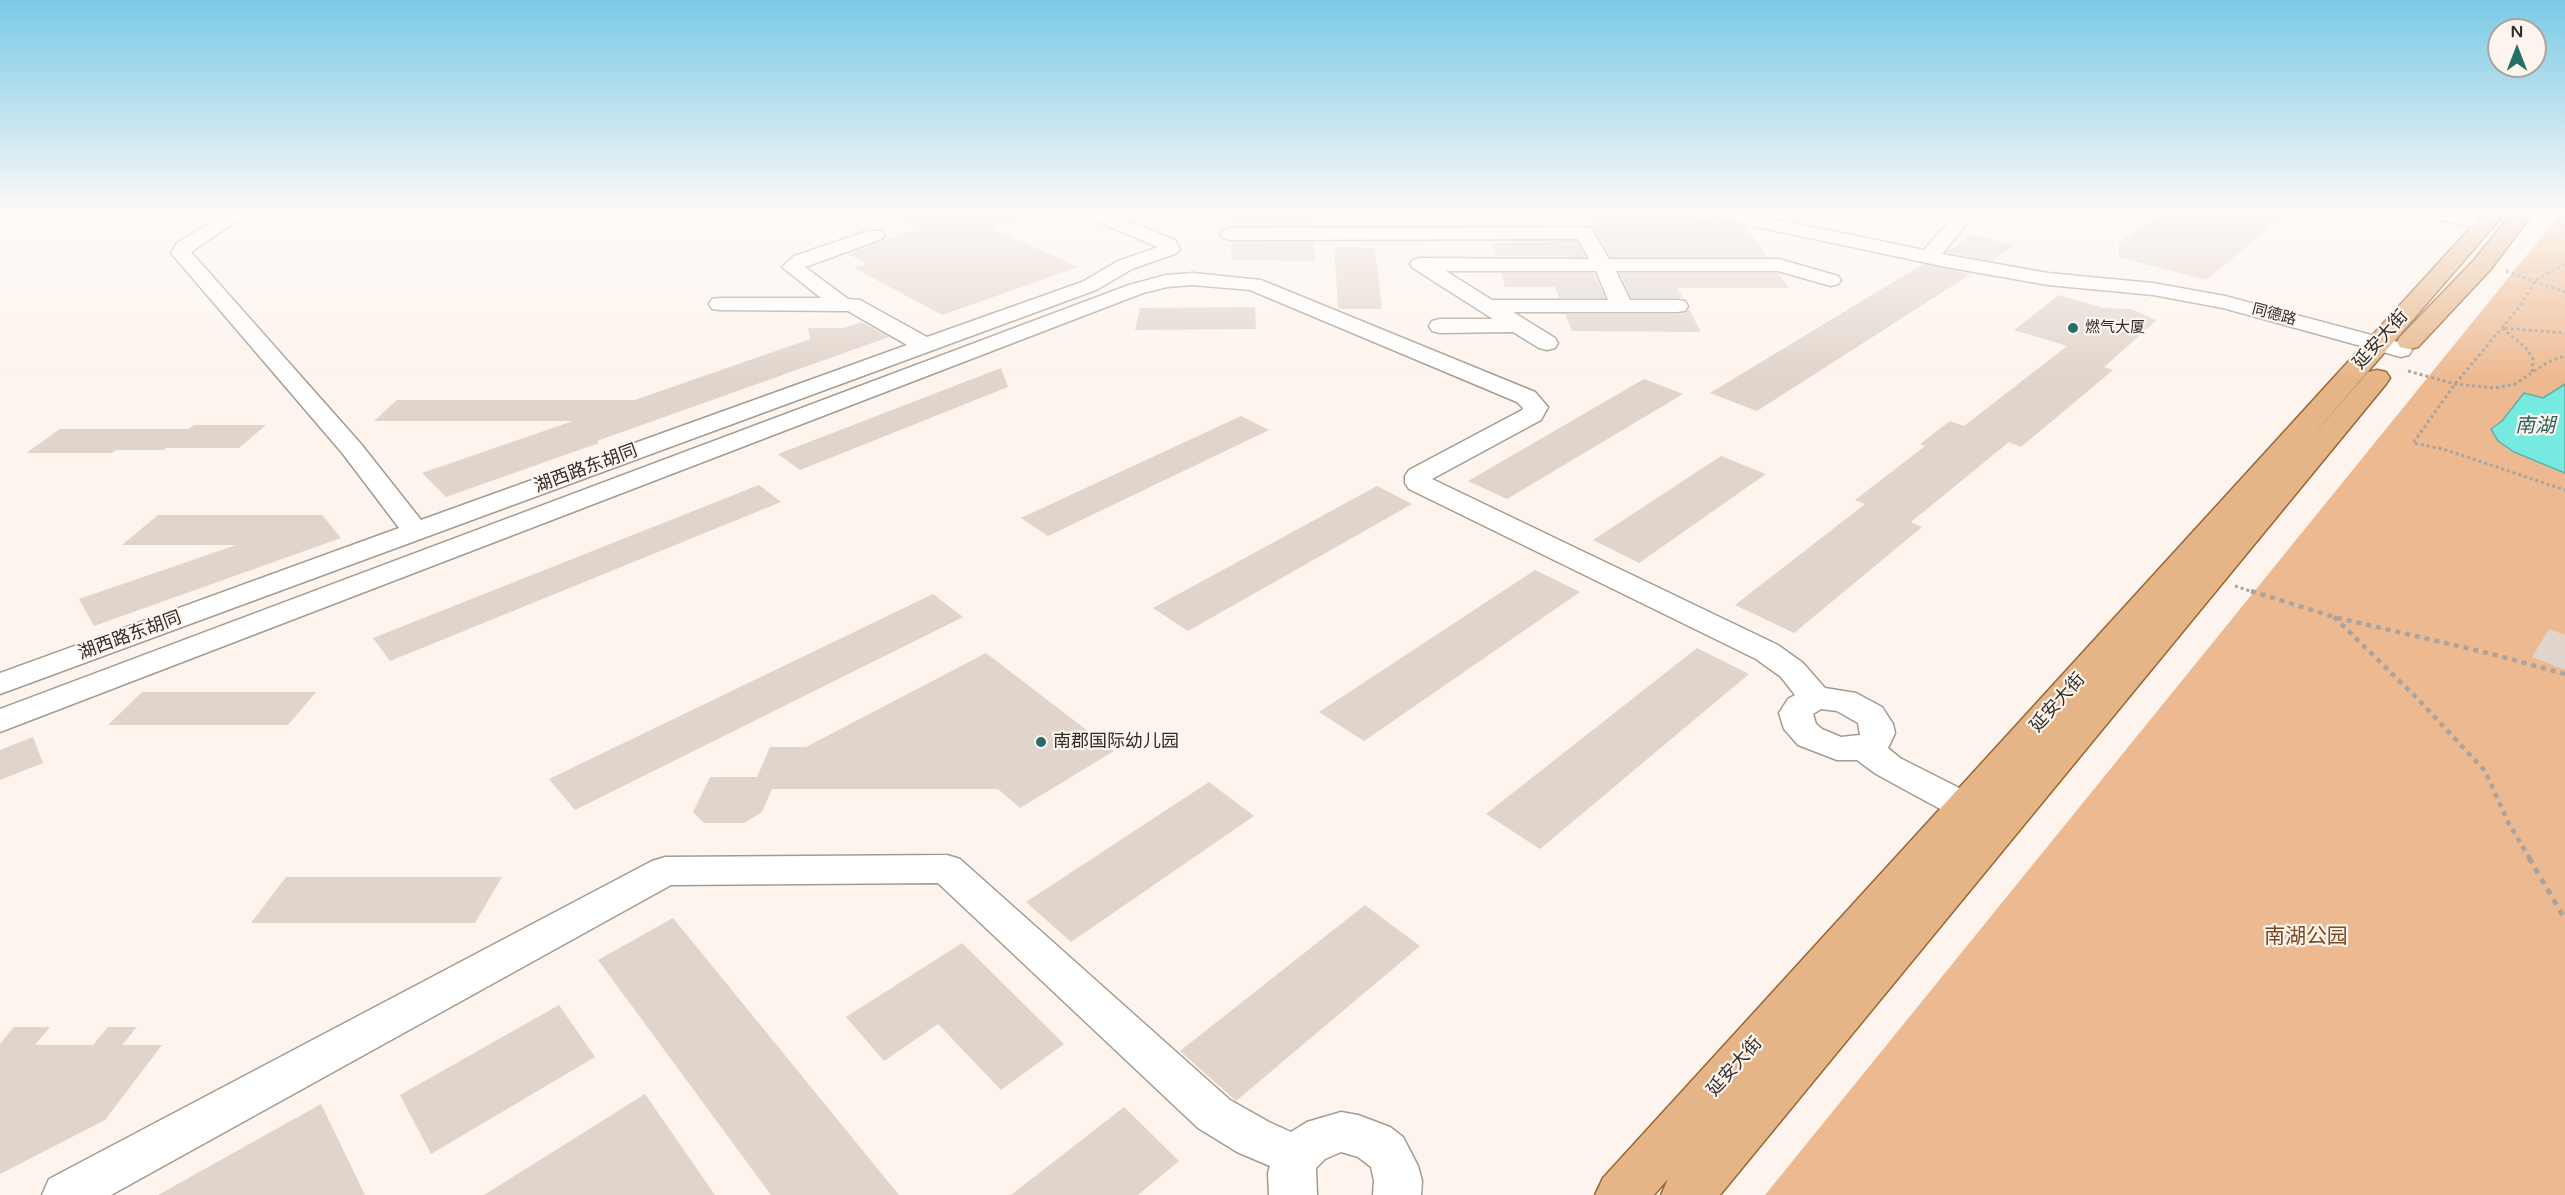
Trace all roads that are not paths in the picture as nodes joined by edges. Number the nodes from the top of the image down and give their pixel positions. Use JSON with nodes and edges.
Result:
{"nodes":[{"id":1,"x":195,"y":269,"type":"edge"},
{"id":2,"x":794,"y":269,"type":"edge"},
{"id":3,"x":1119,"y":269,"type":"edge"},
{"id":4,"x":1428,"y":269,"type":"edge"},
{"id":5,"x":1603,"y":269,"type":"edge"},
{"id":6,"x":1792,"y":269,"type":"edge"},
{"id":7,"x":2003,"y":269,"type":"edge"},
{"id":8,"x":2452,"y":269,"type":"edge"},
{"id":9,"x":2478,"y":269,"type":"edge"},
{"id":10,"x":1831,"y":280,"type":"dead end"},
{"id":11,"x":720,"y":304,"type":"dead end"},
{"id":12,"x":842,"y":304,"type":"junction"},
{"id":13,"x":1488,"y":306,"type":"junction"},
{"id":14,"x":1622,"y":306,"type":"junction"},
{"id":15,"x":1677,"y":306,"type":"dead end"},
{"id":16,"x":1519,"y":325,"type":"junction"},
{"id":17,"x":1440,"y":326,"type":"dead end"},
{"id":18,"x":1547,"y":343,"type":"dead end"},
{"id":19,"x":924,"y":345,"type":"junction"},
{"id":20,"x":2389,"y":353,"type":"junction"},
{"id":21,"x":415,"y":531,"type":"junction"},
{"id":22,"x":2,"y":683,"type":"edge"},
{"id":23,"x":9,"y":718,"type":"edge"},
{"id":24,"x":1966,"y":807,"type":"junction"},
{"id":25,"x":1295,"y":1176,"type":"edge"},
{"id":26,"x":66,"y":1195,"type":"edge"},
{"id":27,"x":1397,"y":1195,"type":"edge"},
{"id":28,"x":1621,"y":1195,"type":"edge"},
{"id":29,"x":1687,"y":1195,"type":"edge"}],
"edges":[{"from":1,"to":21,"type":"street"},
{"from":2,"to":12,"type":"street"},
{"from":3,"to":19,"type":"street","name":"湖西路东胡同"},
{"from":4,"to":13,"type":"street"},
{"from":5,"to":14,"type":"street"},
{"from":6,"to":10,"type":"street"},
{"from":7,"to":20,"type":"street","name":"同德路"},
{"from":8,"to":20,"type":"main road","name":"延安大街"},
{"from":9,"to":20,"type":"main road","name":"延安大街"},
{"from":11,"to":12,"type":"street"},
{"from":12,"to":19,"type":"street"},
{"from":13,"to":14,"type":"street"},
{"from":13,"to":16,"type":"street"},
{"from":14,"to":15,"type":"street"},
{"from":16,"to":17,"type":"street"},
{"from":16,"to":18,"type":"street"},
{"from":19,"to":21,"type":"street","name":"湖西路东胡同"},
{"from":20,"to":24,"type":"main road","name":"延安大街"},
{"from":20,"to":29,"type":"main road","name":"延安大街"},
{"from":21,"to":22,"type":"street","name":"湖西路东胡同"},
{"from":22,"to":23,"type":"street"},
{"from":23,"to":24,"type":"street"},
{"from":24,"to":28,"type":"main road","name":"延安大街"},
{"from":25,"to":26,"type":"street"},
{"from":25,"to":27,"type":"street"}]}
